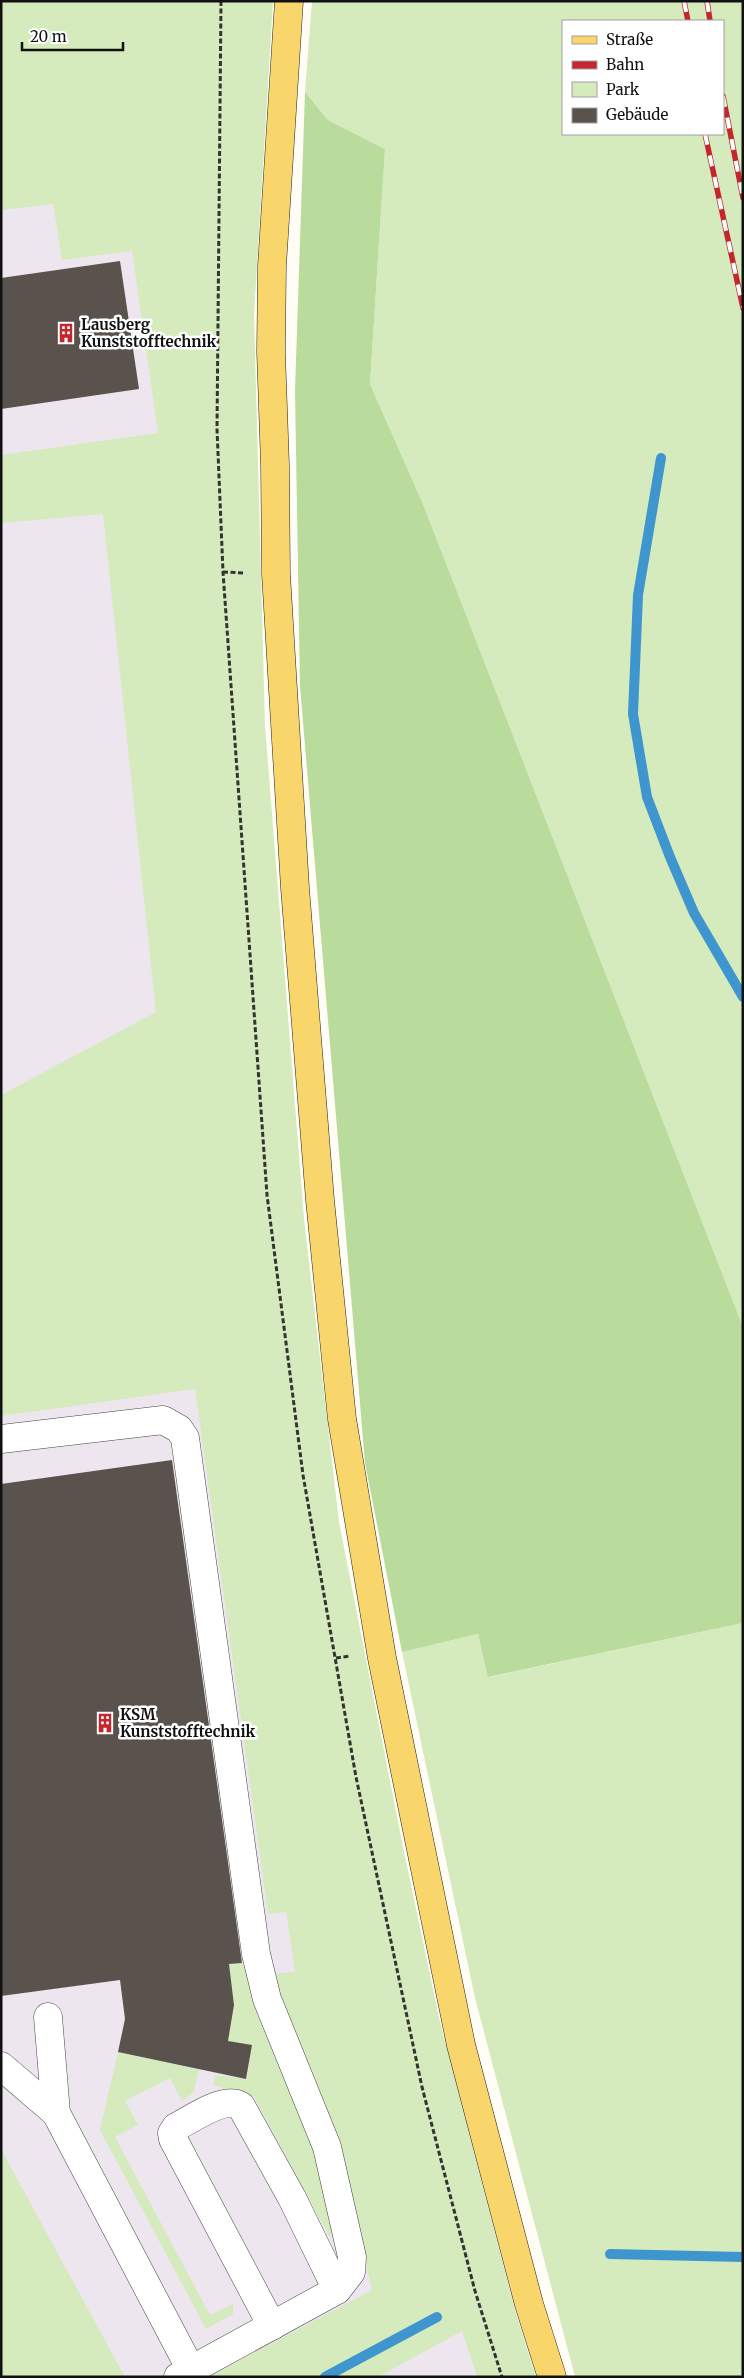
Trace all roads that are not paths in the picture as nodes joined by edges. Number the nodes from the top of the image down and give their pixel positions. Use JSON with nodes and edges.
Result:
{"nodes":[{"id":1,"x":289,"y":1,"type":"edge"},
{"id":2,"x":1,"y":1439,"type":"edge"},
{"id":3,"x":48,"y":2017,"type":"dead end"},
{"id":4,"x":1,"y":2066,"type":"edge"},
{"id":5,"x":56,"y":2113,"type":"junction"},
{"id":6,"x":337,"y":2290,"type":"junction"},
{"id":7,"x":272,"y":2326,"type":"junction"},
{"id":8,"x":184,"y":2373,"type":"edge"},
{"id":9,"x":552,"y":2377,"type":"edge"}],
"edges":[{"from":1,"to":9,"type":"main road"},
{"from":2,"to":6,"type":"lane"},
{"from":3,"to":5,"type":"lane"},
{"from":4,"to":5,"type":"lane"},
{"from":5,"to":8,"type":"lane"},
{"from":6,"to":7,"type":"lane"},
{"from":6,"to":7,"type":"lane"},
{"from":7,"to":8,"type":"lane"}]}
